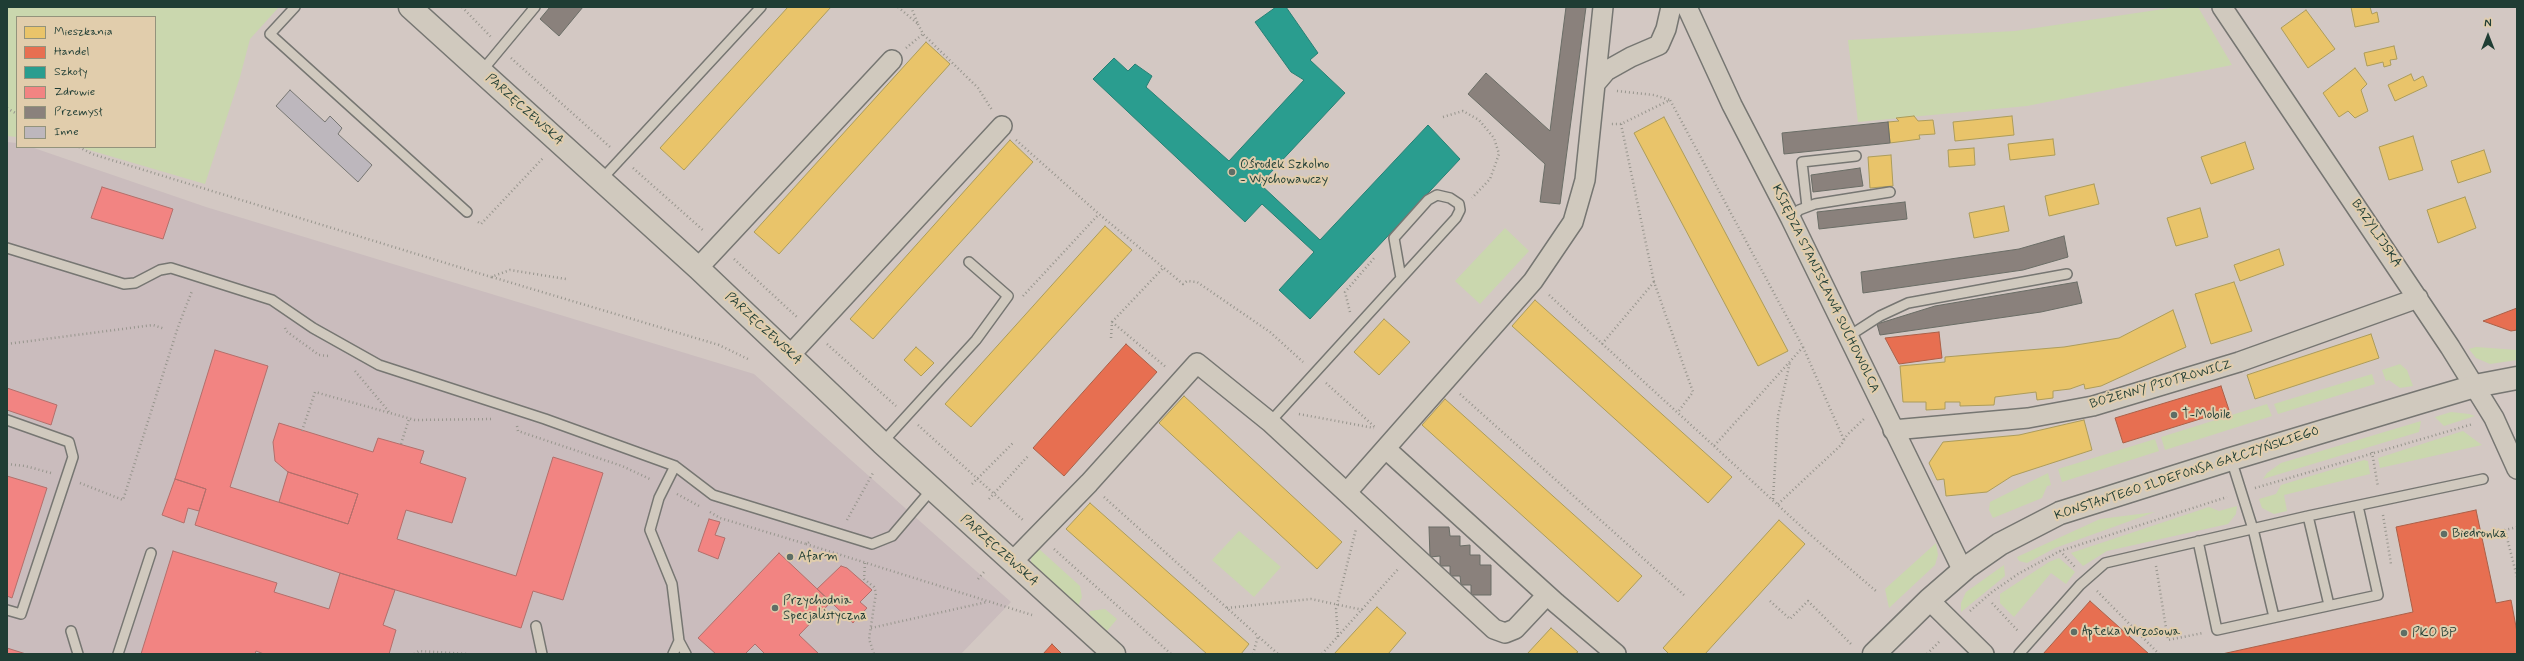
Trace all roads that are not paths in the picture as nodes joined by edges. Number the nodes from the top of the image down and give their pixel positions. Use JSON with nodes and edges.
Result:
{"nodes":[{"id":1,"x":295,"y":7,"type":"edge"},
{"id":2,"x":410,"y":7,"type":"edge"},
{"id":3,"x":535,"y":7,"type":"edge"},
{"id":4,"x":761,"y":7,"type":"edge"},
{"id":5,"x":1603,"y":7,"type":"edge"},
{"id":6,"x":1671,"y":7,"type":"edge"},
{"id":7,"x":1687,"y":7,"type":"edge"},
{"id":8,"x":2222,"y":7,"type":"edge"},
{"id":9,"x":892,"y":60,"type":"dead end"},
{"id":10,"x":481,"y":72,"type":"junction"},
{"id":11,"x":1603,"y":87,"type":"junction"},
{"id":12,"x":1002,"y":126,"type":"road end"},
{"id":13,"x":1856,"y":156,"type":"dead end"},
{"id":14,"x":601,"y":180,"type":"junction"},
{"id":15,"x":1890,"y":192,"type":"dead end"},
{"id":16,"x":1807,"y":207,"type":"junction"},
{"id":17,"x":467,"y":212,"type":"road end"},
{"id":18,"x":1791,"y":219,"type":"junction"},
{"id":19,"x":7,"y":248,"type":"edge"},
{"id":20,"x":969,"y":262,"type":"dead end"},
{"id":21,"x":698,"y":268,"type":"junction"},
{"id":22,"x":2067,"y":274,"type":"dead end"},
{"id":23,"x":1401,"y":278,"type":"junction"},
{"id":24,"x":2418,"y":298,"type":"junction"},
{"id":25,"x":1849,"y":336,"type":"junction"},
{"id":26,"x":791,"y":354,"type":"junction"},
{"id":27,"x":2517,"y":378,"type":"edge"},
{"id":28,"x":2475,"y":386,"type":"junction"},
{"id":29,"x":1275,"y":416,"type":"junction"},
{"id":30,"x":7,"y":420,"type":"edge"},
{"id":31,"x":1893,"y":430,"type":"junction"},
{"id":32,"x":2512,"y":442,"type":"edge"},
{"id":33,"x":882,"y":443,"type":"junction"},
{"id":34,"x":1389,"y":446,"type":"junction"},
{"id":35,"x":2231,"y":459,"type":"junction"},
{"id":36,"x":674,"y":466,"type":"junction"},
{"id":37,"x":2517,"y":469,"type":"edge"},
{"id":38,"x":2482,"y":479,"type":"dead end"},
{"id":39,"x":932,"y":489,"type":"junction"},
{"id":40,"x":1347,"y":492,"type":"junction"},
{"id":41,"x":2358,"y":506,"type":"junction"},
{"id":42,"x":2308,"y":516,"type":"junction"},
{"id":43,"x":2253,"y":529,"type":"junction"},
{"id":44,"x":2198,"y":541,"type":"junction"},
{"id":45,"x":151,"y":554,"type":"dead end"},
{"id":46,"x":1012,"y":562,"type":"junction"},
{"id":47,"x":1963,"y":571,"type":"junction"},
{"id":48,"x":1547,"y":595,"type":"junction"},
{"id":49,"x":1929,"y":600,"type":"junction"},
{"id":50,"x":2329,"y":606,"type":"junction"},
{"id":51,"x":7,"y":610,"type":"edge"},
{"id":52,"x":2274,"y":618,"type":"junction"},
{"id":53,"x":536,"y":626,"type":"dead end"},
{"id":54,"x":71,"y":631,"type":"dead end"},
{"id":55,"x":679,"y":642,"type":"junction"},
{"id":56,"x":1109,"y":652,"type":"edge"},
{"id":57,"x":78,"y":654,"type":"edge"},
{"id":58,"x":118,"y":654,"type":"edge"},
{"id":59,"x":542,"y":654,"type":"edge"},
{"id":60,"x":673,"y":654,"type":"edge"},
{"id":61,"x":686,"y":654,"type":"edge"},
{"id":62,"x":1616,"y":654,"type":"edge"},
{"id":63,"x":1874,"y":654,"type":"edge"},
{"id":64,"x":1984,"y":654,"type":"edge"},
{"id":65,"x":2019,"y":654,"type":"edge"}],
"edges":[{"from":1,"to":17,"type":"lane"},
{"from":2,"to":10,"type":"street","name":"PARZĘCZEWSKA"},
{"from":3,"to":10,"type":"lane"},
{"from":4,"to":14,"type":"lane"},
{"from":5,"to":11,"type":"street"},
{"from":6,"to":11,"type":"street"},
{"from":7,"to":18,"type":"street","name":"KSIĘDZA STANISŁAWA SUCHOWOLCA"},
{"from":8,"to":24,"type":"street","name":"BAZYLIJSKA"},
{"from":9,"to":21,"type":"street"},
{"from":10,"to":14,"type":"street","name":"PARZĘCZEWSKA"},
{"from":11,"to":34,"type":"street"},
{"from":12,"to":26,"type":"street"},
{"from":13,"to":16,"type":"lane"},
{"from":14,"to":21,"type":"street","name":"PARZĘCZEWSKA"},
{"from":15,"to":16,"type":"lane"},
{"from":16,"to":18,"type":"lane"},
{"from":18,"to":25,"type":"street","name":"KSIĘDZA STANISŁAWA SUCHOWOLCA"},
{"from":19,"to":36,"type":"lane"},
{"from":20,"to":33,"type":"lane"},
{"from":21,"to":26,"type":"street","name":"PARZĘCZEWSKA"},
{"from":22,"to":25,"type":"lane"},
{"from":23,"to":23,"type":"lane"},
{"from":23,"to":29,"type":"lane"},
{"from":24,"to":28,"type":"street","name":"BAZYLIJSKA"},
{"from":24,"to":31,"type":"street","name":"BOŻENNY PIOTROWICZ"},
{"from":25,"to":31,"type":"street","name":"KSIĘDZA STANISŁAWA SUCHOWOLCA"},
{"from":26,"to":33,"type":"street","name":"PARZĘCZEWSKA"},
{"from":27,"to":28,"type":"street","name":"KONSTANTEGO ILDEFONSA GAŁCZYŃSKIEGO"},
{"from":28,"to":32,"type":"street","name":"BAZYLIJSKA"},
{"from":28,"to":35,"type":"street","name":"KONSTANTEGO ILDEFONSA GAŁCZYŃSKIEGO"},
{"from":29,"to":40,"type":"street"},
{"from":29,"to":46,"type":"street"},
{"from":30,"to":51,"type":"lane"},
{"from":31,"to":47,"type":"street","name":"KSIĘDZA STANISŁAWA SUCHOWOLCA"},
{"from":32,"to":37,"type":"street","name":"BAZYLIJSKA"},
{"from":33,"to":39,"type":"street","name":"PARZĘCZEWSKA"},
{"from":34,"to":40,"type":"street"},
{"from":34,"to":48,"type":"street"},
{"from":35,"to":43,"type":"lane"},
{"from":35,"to":47,"type":"street","name":"KONSTANTEGO ILDEFONSA GAŁCZYŃSKIEGO"},
{"from":36,"to":39,"type":"lane"},
{"from":36,"to":55,"type":"lane"},
{"from":38,"to":41,"type":"lane"},
{"from":39,"to":46,"type":"street","name":"PARZĘCZEWSKA"},
{"from":40,"to":48,"type":"street"},
{"from":41,"to":42,"type":"lane"},
{"from":41,"to":50,"type":"lane"},
{"from":42,"to":43,"type":"lane"},
{"from":42,"to":50,"type":"lane"},
{"from":43,"to":44,"type":"lane"},
{"from":43,"to":52,"type":"lane"},
{"from":44,"to":52,"type":"lane"},
{"from":44,"to":65,"type":"lane"},
{"from":45,"to":58,"type":"lane"},
{"from":46,"to":56,"type":"street","name":"PARZĘCZEWSKA"},
{"from":47,"to":49,"type":"street","name":"KONSTANTEGO ILDEFONSA GAŁCZYŃSKIEGO"},
{"from":48,"to":62,"type":"street"},
{"from":49,"to":63,"type":"street","name":"KONSTANTEGO ILDEFONSA GAŁCZYŃSKIEGO"},
{"from":49,"to":64,"type":"street"},
{"from":50,"to":52,"type":"lane"},
{"from":53,"to":59,"type":"lane"},
{"from":54,"to":57,"type":"lane"},
{"from":55,"to":60,"type":"lane"},
{"from":55,"to":61,"type":"lane"}]}
